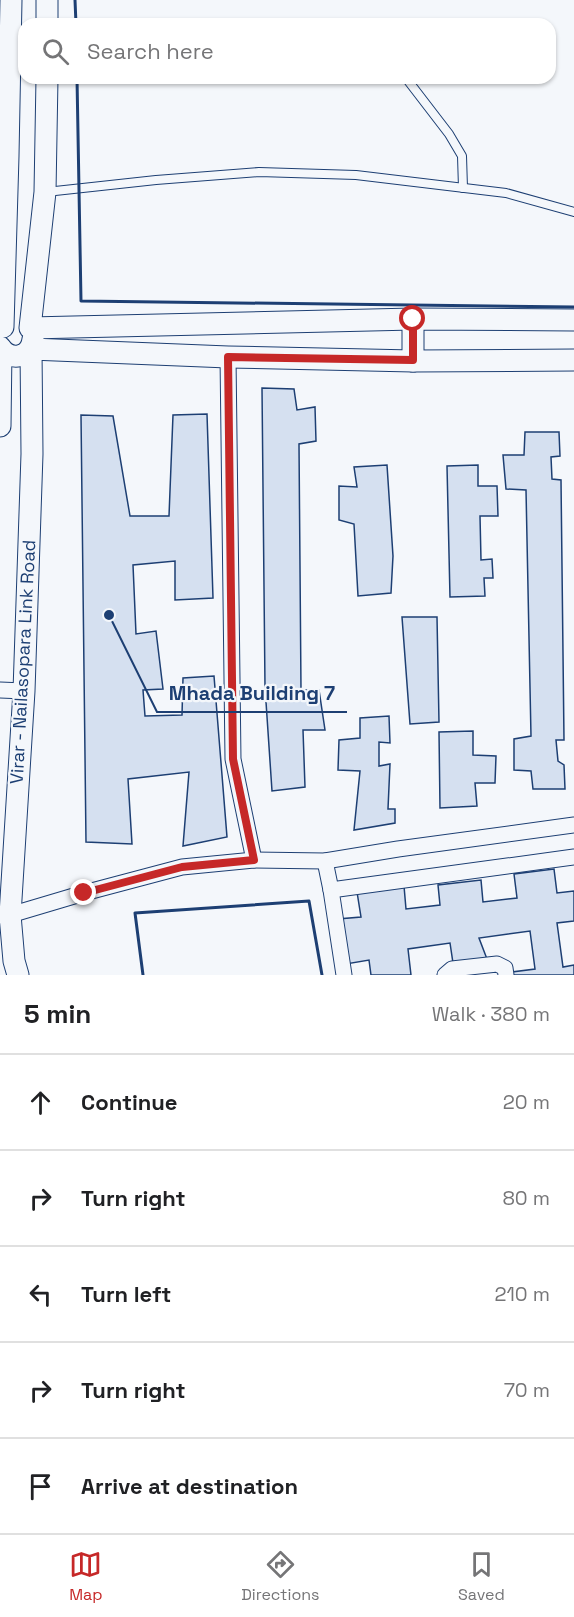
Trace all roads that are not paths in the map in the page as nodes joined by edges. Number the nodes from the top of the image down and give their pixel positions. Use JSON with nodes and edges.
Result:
{"nodes":[{"id":1,"x":10,"y":0,"type":"edge"},
{"id":2,"x":47,"y":0,"type":"edge"},
{"id":3,"x":47,"y":18,"type":"edge"},
{"id":4,"x":47,"y":84,"type":"edge"},
{"id":5,"x":411,"y":84,"type":"edge"},
{"id":6,"x":463,"y":188,"type":"junction"},
{"id":7,"x":45,"y":192,"type":"junction"},
{"id":8,"x":574,"y":212,"type":"edge"},
{"id":9,"x":413,"y":319,"type":"junction"},
{"id":10,"x":574,"y":320,"type":"edge"},
{"id":11,"x":30,"y":328,"type":"junction"},
{"id":12,"x":1,"y":336,"type":"edge"},
{"id":13,"x":31,"y":349,"type":"junction"},
{"id":14,"x":228,"y":357,"type":"junction"},
{"id":15,"x":413,"y":360,"type":"junction"},
{"id":16,"x":574,"y":360,"type":"edge"},
{"id":17,"x":0,"y":426,"type":"edge"},
{"id":18,"x":0,"y":690,"type":"edge"},
{"id":19,"x":24,"y":691,"type":"junction"},
{"id":20,"x":574,"y":825,"type":"edge"},
{"id":21,"x":574,"y":857,"type":"edge"},
{"id":22,"x":254,"y":860,"type":"junction"},
{"id":23,"x":325,"y":861,"type":"junction"},
{"id":24,"x":331,"y":890,"type":"junction"},
{"id":25,"x":5,"y":916,"type":"edge"},
{"id":26,"x":18,"y":975,"type":"edge"},
{"id":27,"x":344,"y":975,"type":"edge"},
{"id":28,"x":445,"y":975,"type":"edge"},
{"id":29,"x":506,"y":975,"type":"edge"}],
"edges":[{"from":1,"to":12,"type":"street"},
{"from":2,"to":3,"type":"street"},
{"from":4,"to":7,"type":"street"},
{"from":5,"to":6,"type":"lane"},
{"from":6,"to":7,"type":"lane"},
{"from":6,"to":8,"type":"lane"},
{"from":7,"to":11,"type":"street"},
{"from":9,"to":10,"type":"street"},
{"from":9,"to":11,"type":"street"},
{"from":9,"to":15,"type":"street"},
{"from":11,"to":12,"type":"street"},
{"from":11,"to":13,"type":"street"},
{"from":12,"to":13,"type":"street"},
{"from":12,"to":17,"type":"street"},
{"from":13,"to":14,"type":"street"},
{"from":13,"to":19,"type":"street","name":"Virar - Nailasopara Link Road"},
{"from":14,"to":15,"type":"street"},
{"from":14,"to":22,"type":"street"},
{"from":15,"to":16,"type":"street"},
{"from":18,"to":19,"type":"street"},
{"from":19,"to":25,"type":"street","name":"Virar - Nailasopara Link Road"},
{"from":20,"to":23,"type":"street"},
{"from":21,"to":24,"type":"street"},
{"from":22,"to":23,"type":"street"},
{"from":22,"to":25,"type":"street"},
{"from":23,"to":24,"type":"street"},
{"from":24,"to":27,"type":"street"},
{"from":25,"to":26,"type":"street","name":"Virar - Nailasopara Link Road"},
{"from":28,"to":29,"type":"street"}]}
